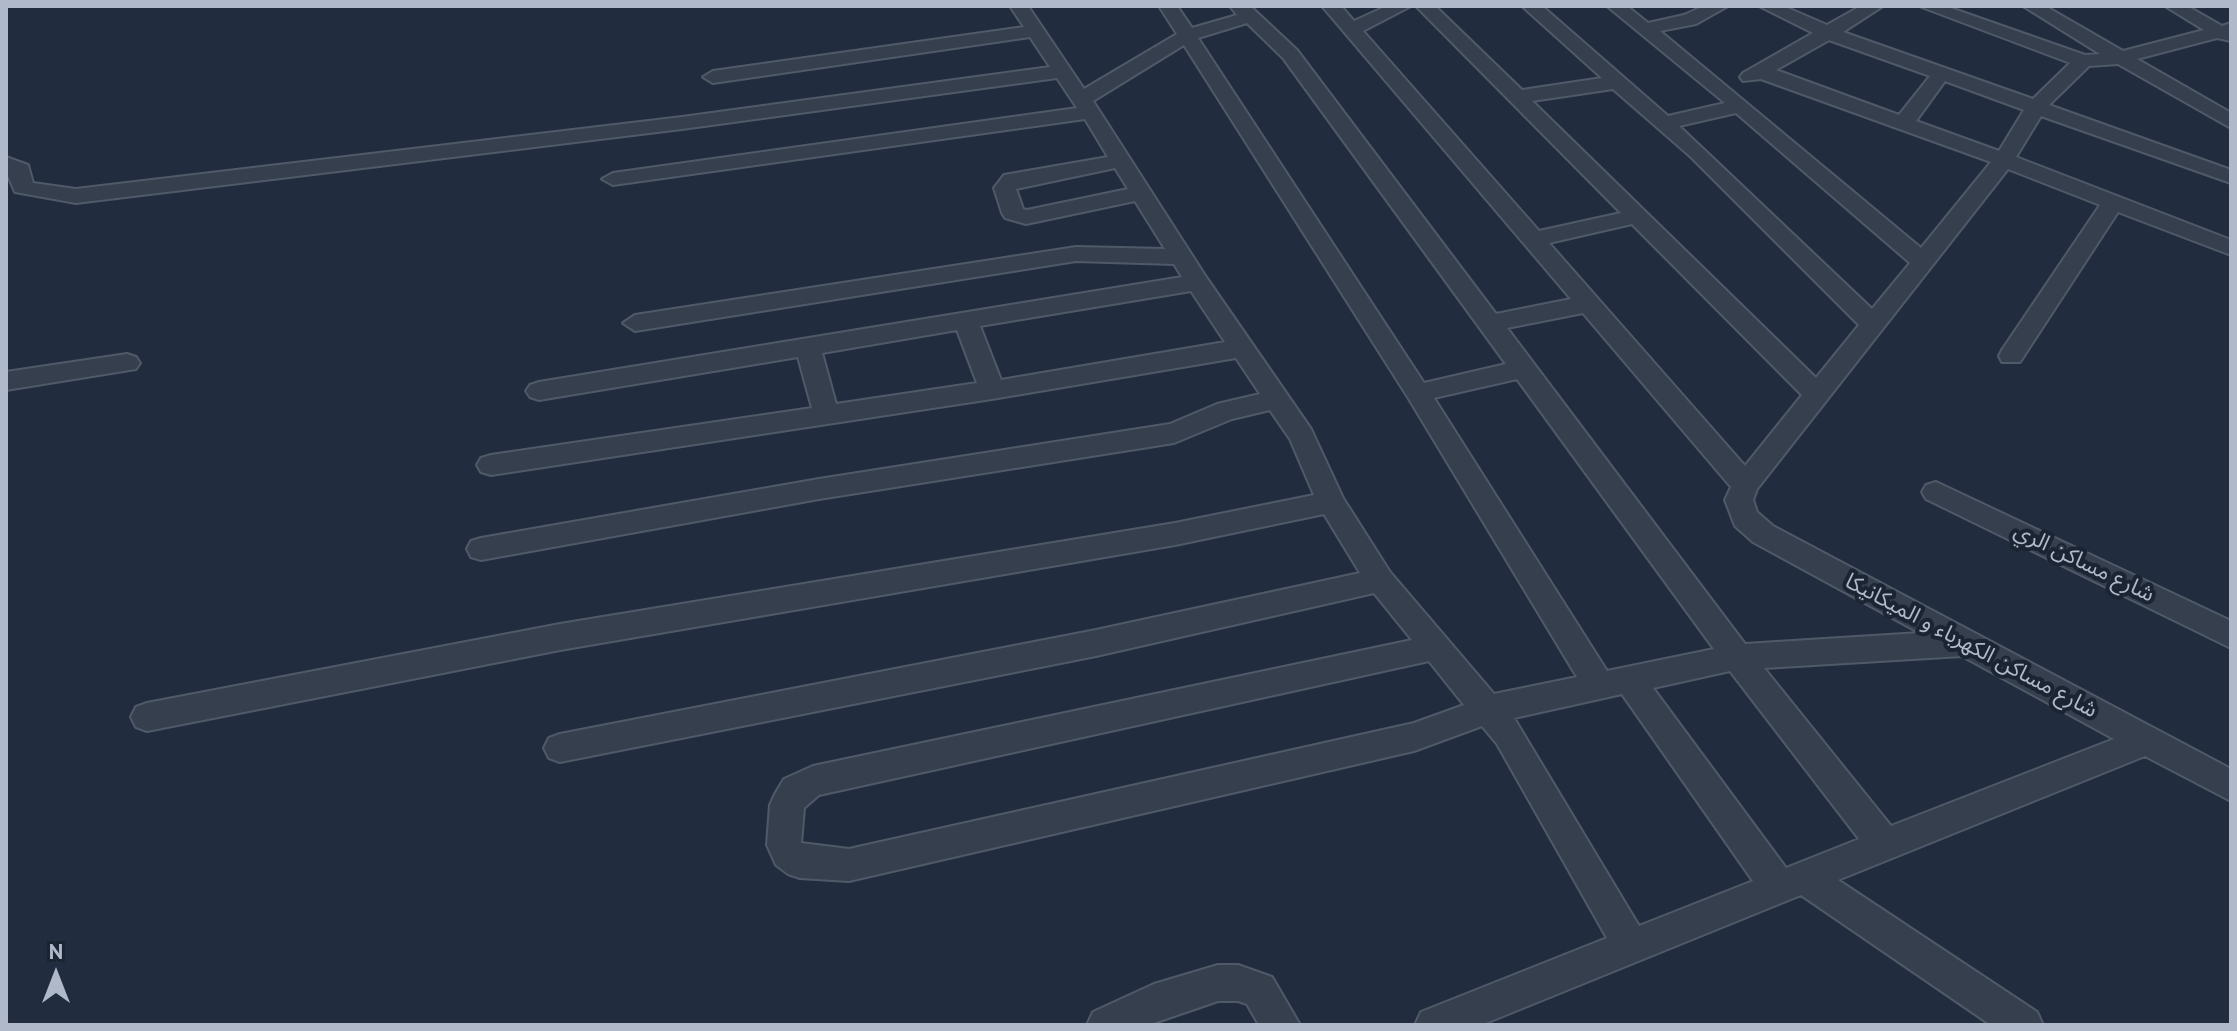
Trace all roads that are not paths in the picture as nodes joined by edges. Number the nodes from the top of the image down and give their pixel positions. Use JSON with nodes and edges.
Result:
{"nodes":[{"id":1,"x":1019,"y":6,"type":"edge"},
{"id":2,"x":1168,"y":6,"type":"edge"},
{"id":3,"x":1331,"y":6,"type":"edge"},
{"id":4,"x":1402,"y":6,"type":"edge"},
{"id":5,"x":1425,"y":6,"type":"edge"},
{"id":6,"x":1531,"y":6,"type":"edge"},
{"id":7,"x":1616,"y":6,"type":"edge"},
{"id":8,"x":1719,"y":6,"type":"edge"},
{"id":9,"x":1768,"y":6,"type":"edge"},
{"id":10,"x":1874,"y":6,"type":"edge"},
{"id":11,"x":1928,"y":6,"type":"edge"},
{"id":12,"x":2034,"y":6,"type":"edge"},
{"id":13,"x":2174,"y":6,"type":"edge"},
{"id":14,"x":1244,"y":11,"type":"edge"},
{"id":15,"x":1644,"y":29,"type":"junction"},
{"id":16,"x":1351,"y":30,"type":"junction"},
{"id":17,"x":1033,"y":31,"type":"junction"},
{"id":18,"x":1826,"y":32,"type":"junction"},
{"id":19,"x":2227,"y":33,"type":"edge"},
{"id":20,"x":1188,"y":35,"type":"junction"},
{"id":21,"x":2120,"y":58,"type":"junction"},
{"id":22,"x":2083,"y":61,"type":"junction"},
{"id":23,"x":1062,"y":71,"type":"junction"},
{"id":24,"x":1759,"y":71,"type":"junction"},
{"id":25,"x":1941,"y":74,"type":"junction"},
{"id":26,"x":713,"y":77,"type":"dead end"},
{"id":27,"x":1617,"y":82,"type":"junction"},
{"id":28,"x":1518,"y":97,"type":"junction"},
{"id":29,"x":1733,"y":100,"type":"junction"},
{"id":30,"x":1086,"y":105,"type":"junction"},
{"id":31,"x":2036,"y":107,"type":"junction"},
{"id":32,"x":2226,"y":115,"type":"edge"},
{"id":33,"x":1664,"y":123,"type":"junction"},
{"id":34,"x":1904,"y":123,"type":"junction"},
{"id":35,"x":2004,"y":160,"type":"junction"},
{"id":36,"x":1121,"y":161,"type":"junction"},
{"id":37,"x":6,"y":163,"type":"edge"},
{"id":38,"x":2231,"y":177,"type":"edge"},
{"id":39,"x":613,"y":179,"type":"dead end"},
{"id":40,"x":1141,"y":193,"type":"junction"},
{"id":41,"x":2109,"y":210,"type":"junction"},
{"id":42,"x":1638,"y":216,"type":"junction"},
{"id":43,"x":1532,"y":240,"type":"junction"},
{"id":44,"x":2231,"y":248,"type":"edge"},
{"id":45,"x":2201,"y":254,"type":"dead end"},
{"id":46,"x":1181,"y":257,"type":"junction"},
{"id":47,"x":1923,"y":262,"type":"junction"},
{"id":48,"x":1197,"y":282,"type":"junction"},
{"id":49,"x":1588,"y":304,"type":"junction"},
{"id":50,"x":965,"y":320,"type":"junction"},
{"id":51,"x":635,"y":323,"type":"dead end"},
{"id":52,"x":1488,"y":324,"type":"junction"},
{"id":53,"x":1873,"y":324,"type":"junction"},
{"id":54,"x":808,"y":347,"type":"junction"},
{"id":55,"x":1242,"y":348,"type":"junction"},
{"id":56,"x":2011,"y":356,"type":"dead end"},
{"id":57,"x":127,"y":363,"type":"dead end"},
{"id":58,"x":1522,"y":369,"type":"junction"},
{"id":59,"x":6,"y":381,"type":"edge"},
{"id":60,"x":992,"y":390,"type":"junction"},
{"id":61,"x":539,"y":391,"type":"dead end"},
{"id":62,"x":1418,"y":393,"type":"junction"},
{"id":63,"x":1817,"y":395,"type":"junction"},
{"id":64,"x":1277,"y":399,"type":"junction"},
{"id":65,"x":826,"y":413,"type":"junction"},
{"id":66,"x":491,"y":465,"type":"dead end"},
{"id":67,"x":1745,"y":485,"type":"junction"},
{"id":68,"x":1936,"y":492,"type":"dead end"},
{"id":69,"x":1331,"y":502,"type":"junction"},
{"id":70,"x":481,"y":549,"type":"dead end"},
{"id":71,"x":1380,"y":580,"type":"junction"},
{"id":72,"x":2231,"y":635,"type":"edge"},
{"id":73,"x":1966,"y":643,"type":"junction"},
{"id":74,"x":1437,"y":647,"type":"junction"},
{"id":75,"x":1737,"y":657,"type":"junction"},
{"id":76,"x":1614,"y":683,"type":"junction"},
{"id":77,"x":1490,"y":709,"type":"junction"},
{"id":78,"x":147,"y":717,"type":"dead end"},
{"id":79,"x":2146,"y":741,"type":"junction"},
{"id":80,"x":560,"y":748,"type":"dead end"},
{"id":81,"x":2231,"y":786,"type":"edge"},
{"id":82,"x":1885,"y":845,"type":"junction"},
{"id":83,"x":1792,"y":883,"type":"junction"},
{"id":84,"x":1631,"y":946,"type":"junction"},
{"id":85,"x":1159,"y":1014,"type":"edge"},
{"id":86,"x":1456,"y":1021,"type":"edge"},
{"id":87,"x":1106,"y":1025,"type":"edge"},
{"id":88,"x":1281,"y":1025,"type":"edge"},
{"id":89,"x":2024,"y":1025,"type":"edge"}],
"edges":[{"from":1,"to":17,"type":"street"},
{"from":2,"to":20,"type":"street"},
{"from":3,"to":16,"type":"street"},
{"from":4,"to":16,"type":"street"},
{"from":5,"to":28,"type":"street"},
{"from":6,"to":27,"type":"street"},
{"from":7,"to":15,"type":"street"},
{"from":8,"to":15,"type":"street"},
{"from":9,"to":18,"type":"street"},
{"from":10,"to":18,"type":"street"},
{"from":11,"to":22,"type":"street"},
{"from":12,"to":21,"type":"street"},
{"from":13,"to":19,"type":"street"},
{"from":14,"to":20,"type":"street"},
{"from":14,"to":52,"type":"street"},
{"from":15,"to":29,"type":"street"},
{"from":16,"to":43,"type":"street"},
{"from":17,"to":23,"type":"street"},
{"from":17,"to":26,"type":"street"},
{"from":18,"to":24,"type":"street"},
{"from":18,"to":25,"type":"street"},
{"from":19,"to":21,"type":"street"},
{"from":20,"to":30,"type":"street"},
{"from":20,"to":62,"type":"street"},
{"from":21,"to":22,"type":"street"},
{"from":21,"to":32,"type":"street"},
{"from":22,"to":31,"type":"street"},
{"from":23,"to":30,"type":"street"},
{"from":23,"to":37,"type":"street"},
{"from":24,"to":29,"type":"street"},
{"from":24,"to":34,"type":"street"},
{"from":25,"to":31,"type":"street"},
{"from":25,"to":34,"type":"street"},
{"from":27,"to":28,"type":"street"},
{"from":27,"to":33,"type":"street"},
{"from":28,"to":42,"type":"street"},
{"from":29,"to":33,"type":"street"},
{"from":29,"to":47,"type":"street"},
{"from":30,"to":36,"type":"street"},
{"from":30,"to":39,"type":"street"},
{"from":31,"to":35,"type":"street"},
{"from":31,"to":38,"type":"street"},
{"from":33,"to":53,"type":"street"},
{"from":34,"to":35,"type":"street"},
{"from":35,"to":41,"type":"street"},
{"from":35,"to":47,"type":"street"},
{"from":36,"to":40,"type":"street"},
{"from":36,"to":40,"type":"street"},
{"from":40,"to":46,"type":"street"},
{"from":41,"to":44,"type":"street"},
{"from":41,"to":45,"type":"street"},
{"from":41,"to":56,"type":"street"},
{"from":42,"to":43,"type":"street"},
{"from":42,"to":63,"type":"street"},
{"from":43,"to":49,"type":"street"},
{"from":46,"to":48,"type":"street"},
{"from":46,"to":51,"type":"street"},
{"from":47,"to":53,"type":"street"},
{"from":48,"to":50,"type":"street"},
{"from":48,"to":55,"type":"street"},
{"from":49,"to":52,"type":"street"},
{"from":49,"to":67,"type":"street"},
{"from":50,"to":54,"type":"street"},
{"from":50,"to":60,"type":"street"},
{"from":52,"to":58,"type":"street"},
{"from":53,"to":63,"type":"street"},
{"from":54,"to":61,"type":"street"},
{"from":54,"to":65,"type":"street"},
{"from":55,"to":60,"type":"street"},
{"from":55,"to":64,"type":"street"},
{"from":57,"to":59,"type":"street"},
{"from":58,"to":62,"type":"street"},
{"from":58,"to":75,"type":"street"},
{"from":60,"to":65,"type":"street"},
{"from":62,"to":76,"type":"street"},
{"from":63,"to":67,"type":"street"},
{"from":64,"to":69,"type":"street"},
{"from":64,"to":70,"type":"street"},
{"from":65,"to":66,"type":"street"},
{"from":67,"to":73,"type":"street","name":"شارع مساكن الكهرباء و الميكانيكا"},
{"from":68,"to":72,"type":"street","name":"شارع مساكن الري"},
{"from":69,"to":71,"type":"street"},
{"from":69,"to":78,"type":"street"},
{"from":71,"to":74,"type":"street"},
{"from":71,"to":80,"type":"street"},
{"from":73,"to":75,"type":"street"},
{"from":73,"to":79,"type":"street","name":"شارع مساكن الكهرباء و الميكانيكا"},
{"from":74,"to":77,"type":"street"},
{"from":74,"to":77,"type":"street"},
{"from":75,"to":76,"type":"street"},
{"from":75,"to":82,"type":"street"},
{"from":76,"to":77,"type":"street"},
{"from":76,"to":83,"type":"street"},
{"from":77,"to":84,"type":"street"},
{"from":79,"to":81,"type":"street","name":"شارع مساكن الكهرباء و الميكانيكا"},
{"from":79,"to":82,"type":"street"},
{"from":82,"to":83,"type":"street"},
{"from":83,"to":84,"type":"street"},
{"from":83,"to":89,"type":"street"},
{"from":84,"to":86,"type":"street"},
{"from":85,"to":87,"type":"street"},
{"from":85,"to":88,"type":"street"}]}
